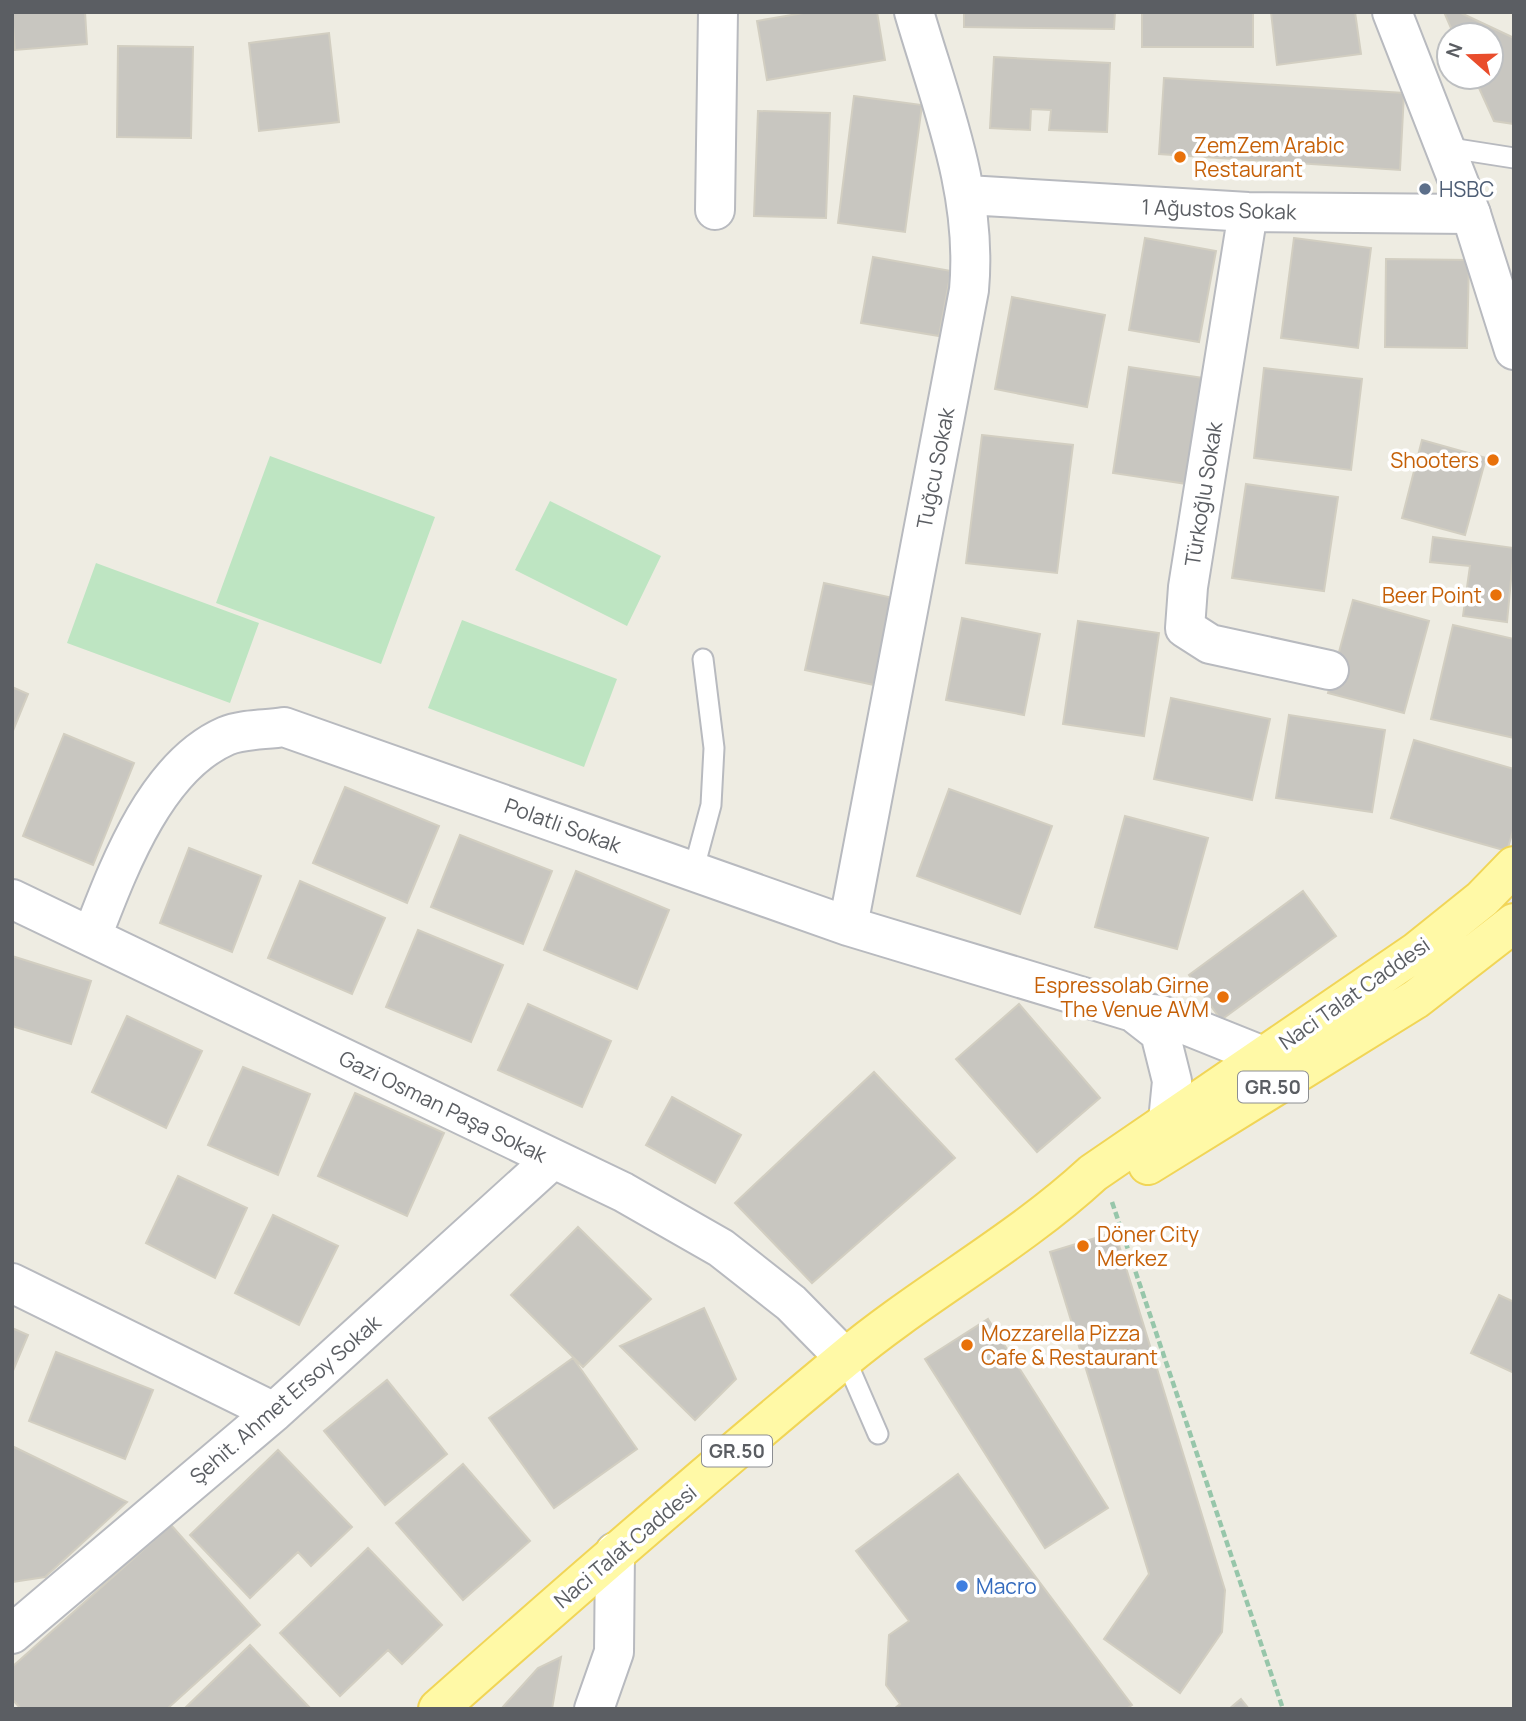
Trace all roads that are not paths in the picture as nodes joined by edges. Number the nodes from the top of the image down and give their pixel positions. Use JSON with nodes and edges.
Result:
{"nodes":[{"id":1,"x":718,"y":12,"type":"edge"},
{"id":2,"x":914,"y":12,"type":"edge"},
{"id":3,"x":1392,"y":12,"type":"edge"},
{"id":4,"x":1444,"y":147,"type":"junction"},
{"id":5,"x":1514,"y":158,"type":"edge"},
{"id":6,"x":967,"y":195,"type":"junction"},
{"id":7,"x":715,"y":210,"type":"dead end"},
{"id":8,"x":1248,"y":212,"type":"junction"},
{"id":9,"x":1471,"y":214,"type":"junction"},
{"id":10,"x":1514,"y":350,"type":"edge"},
{"id":11,"x":703,"y":659,"type":"dead end"},
{"id":12,"x":1329,"y":670,"type":"dead end"},
{"id":13,"x":1514,"y":866,"type":"edge"},
{"id":14,"x":694,"y":872,"type":"junction"},
{"id":15,"x":12,"y":899,"type":"edge"},
{"id":16,"x":1514,"y":923,"type":"edge"},
{"id":17,"x":848,"y":926,"type":"junction"},
{"id":18,"x":92,"y":936,"type":"junction"},
{"id":19,"x":1499,"y":944,"type":"edge"},
{"id":20,"x":1133,"y":1012,"type":"junction"},
{"id":21,"x":1264,"y":1056,"type":"junction"},
{"id":22,"x":1168,"y":1121,"type":"junction"},
{"id":23,"x":553,"y":1159,"type":"junction"},
{"id":24,"x":1051,"y":1211,"type":"junction"},
{"id":25,"x":12,"y":1283,"type":"edge"},
{"id":26,"x":845,"y":1358,"type":"junction"},
{"id":27,"x":274,"y":1412,"type":"junction"},
{"id":28,"x":878,"y":1434,"type":"dead end"},
{"id":29,"x":614,"y":1552,"type":"junction"},
{"id":30,"x":14,"y":1629,"type":"edge"},
{"id":31,"x":438,"y":1709,"type":"edge"},
{"id":32,"x":594,"y":1709,"type":"edge"}],
"edges":[{"from":1,"to":7,"type":"street"},
{"from":2,"to":6,"type":"street","name":"Tuğcu Sokak"},
{"from":3,"to":4,"type":"street"},
{"from":4,"to":5,"type":"lane"},
{"from":4,"to":9,"type":"street"},
{"from":6,"to":8,"type":"street","name":"1 Ağustos Sokak"},
{"from":6,"to":17,"type":"street","name":"Tuğcu Sokak"},
{"from":8,"to":9,"type":"street","name":"1 Ağustos Sokak"},
{"from":8,"to":12,"type":"street","name":"Türkoğlu Sokak"},
{"from":9,"to":10,"type":"street"},
{"from":11,"to":14,"type":"lane"},
{"from":13,"to":21,"type":"main road","name":"Naci Talat Caddesi","number":"GR.50"},
{"from":14,"to":17,"type":"street","name":"Polatli Sokak"},
{"from":14,"to":18,"type":"street","name":"Polatli Sokak"},
{"from":15,"to":18,"type":"street","name":"Gazi Osman Paşa Sokak"},
{"from":16,"to":19,"type":"main road","name":"Naci Talat Caddesi","number":"GR.50"},
{"from":17,"to":20,"type":"street","name":"Polatli Sokak"},
{"from":18,"to":23,"type":"street","name":"Gazi Osman Paşa Sokak"},
{"from":19,"to":24,"type":"main road","name":"Naci Talat Caddesi","number":"GR.50"},
{"from":20,"to":21,"type":"street","name":"Polatli Sokak"},
{"from":20,"to":22,"type":"street","name":"Polatli Sokak"},
{"from":21,"to":22,"type":"main road","name":"Naci Talat Caddesi","number":"GR.50"},
{"from":22,"to":24,"type":"main road","name":"Naci Talat Caddesi","number":"GR.50"},
{"from":23,"to":26,"type":"street","name":"Gazi Osman Paşa Sokak"},
{"from":23,"to":27,"type":"street","name":"Şehit. Ahmet Ersoy Sokak"},
{"from":24,"to":26,"type":"main road","name":"Naci Talat Caddesi","number":"GR.50"},
{"from":25,"to":27,"type":"street"},
{"from":26,"to":28,"type":"lane"},
{"from":26,"to":29,"type":"main road","name":"Naci Talat Caddesi","number":"GR.50"},
{"from":27,"to":30,"type":"street","name":"Şehit. Ahmet Ersoy Sokak"},
{"from":29,"to":31,"type":"main road","name":"Naci Talat Caddesi","number":"GR.50"},
{"from":29,"to":32,"type":"street"}]}
